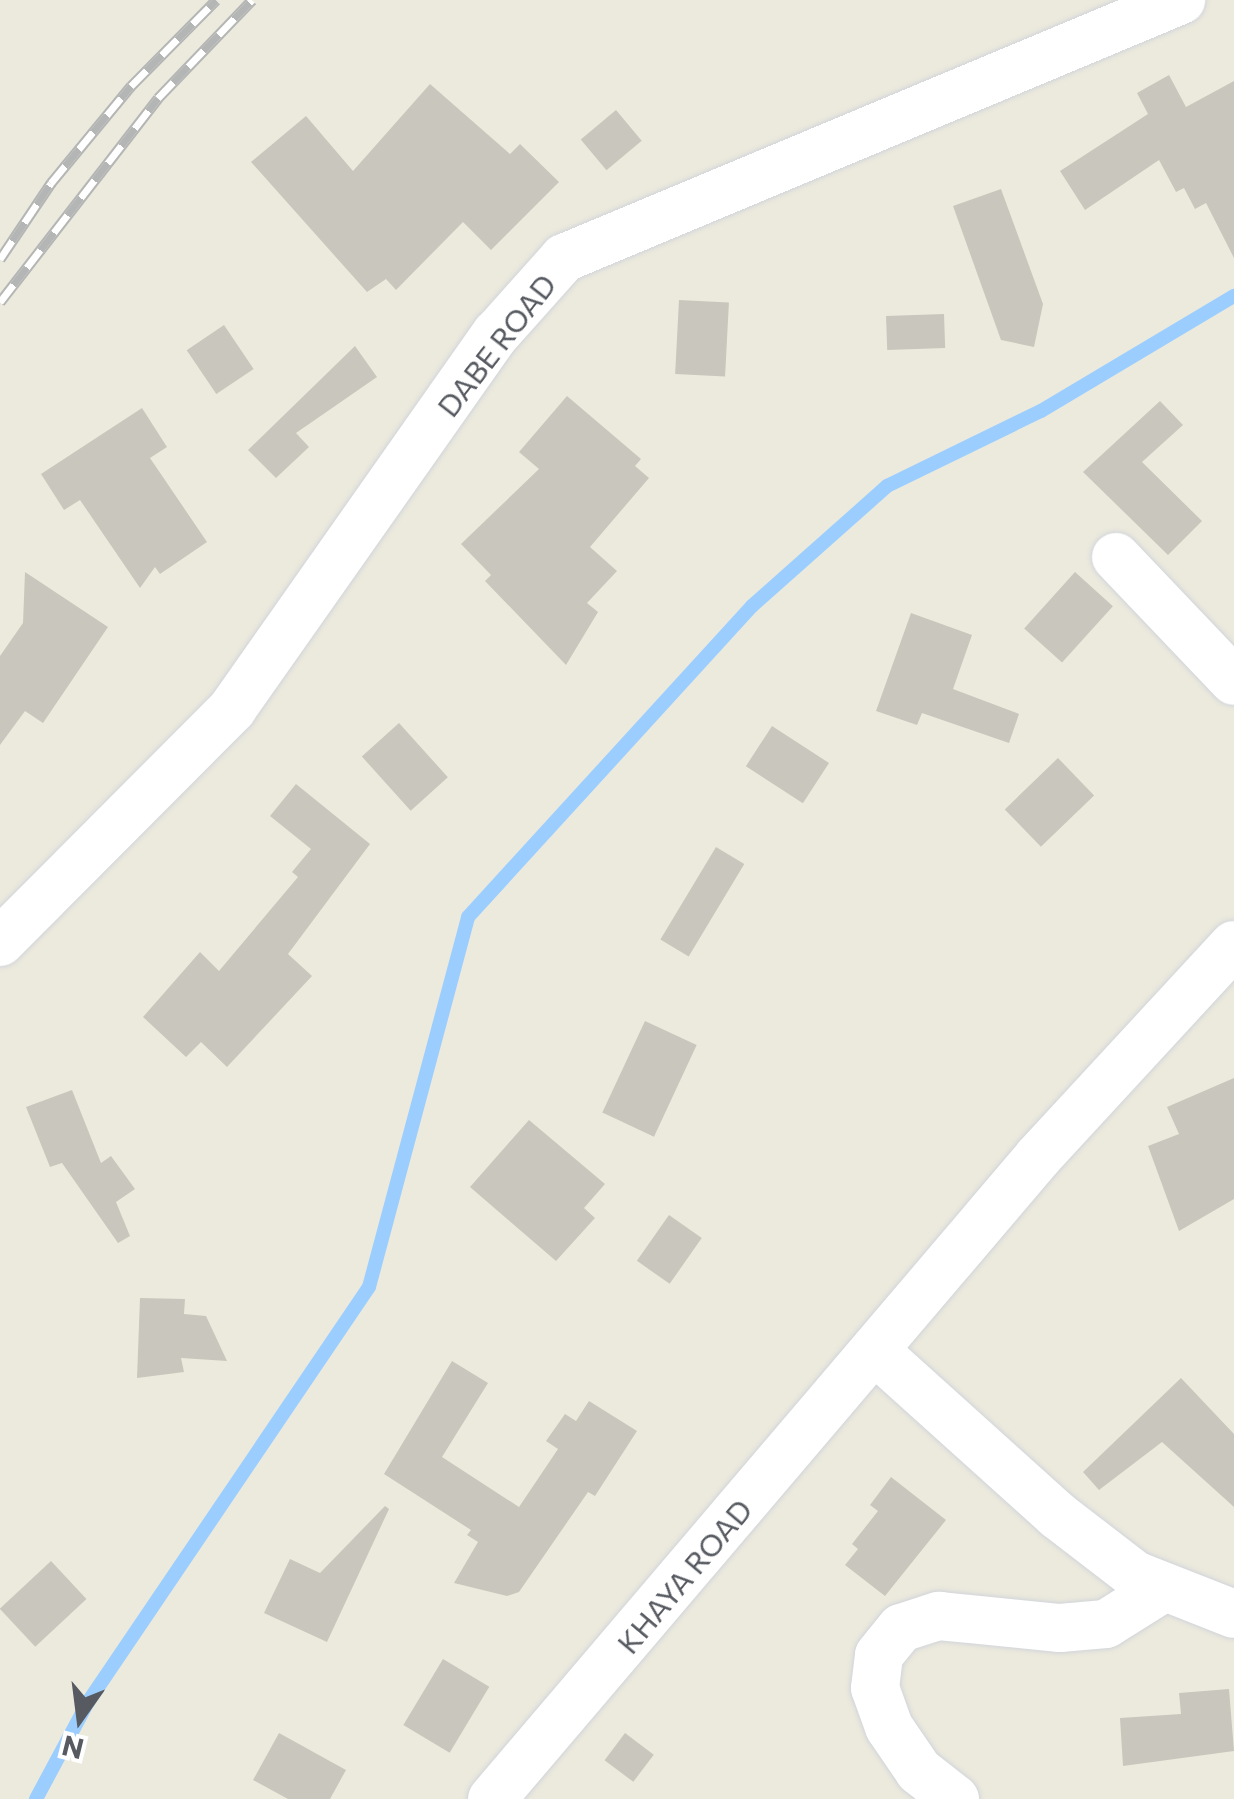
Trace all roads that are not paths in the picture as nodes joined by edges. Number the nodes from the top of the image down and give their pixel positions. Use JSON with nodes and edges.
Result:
{"nodes":[{"id":1,"x":1181,"y":0,"type":"edge"},
{"id":2,"x":1116,"y":557,"type":"dead end"},
{"id":3,"x":1234,"y":681,"type":"edge"},
{"id":4,"x":0,"y":942,"type":"edge"},
{"id":5,"x":1234,"y":945,"type":"edge"},
{"id":6,"x":875,"y":1351,"type":"junction"},
{"id":7,"x":1160,"y":1590,"type":"junction"},
{"id":8,"x":1234,"y":1614,"type":"edge"},
{"id":9,"x":492,"y":1799,"type":"edge"},
{"id":10,"x":955,"y":1799,"type":"edge"}],
"edges":[{"from":1,"to":4,"type":"street","name":"DABE ROAD"},
{"from":2,"to":3,"type":"street"},
{"from":5,"to":6,"type":"street","name":"KHAYA ROAD"},
{"from":6,"to":7,"type":"street"},
{"from":6,"to":9,"type":"street","name":"KHAYA ROAD"},
{"from":7,"to":8,"type":"street"},
{"from":7,"to":10,"type":"street"}]}
